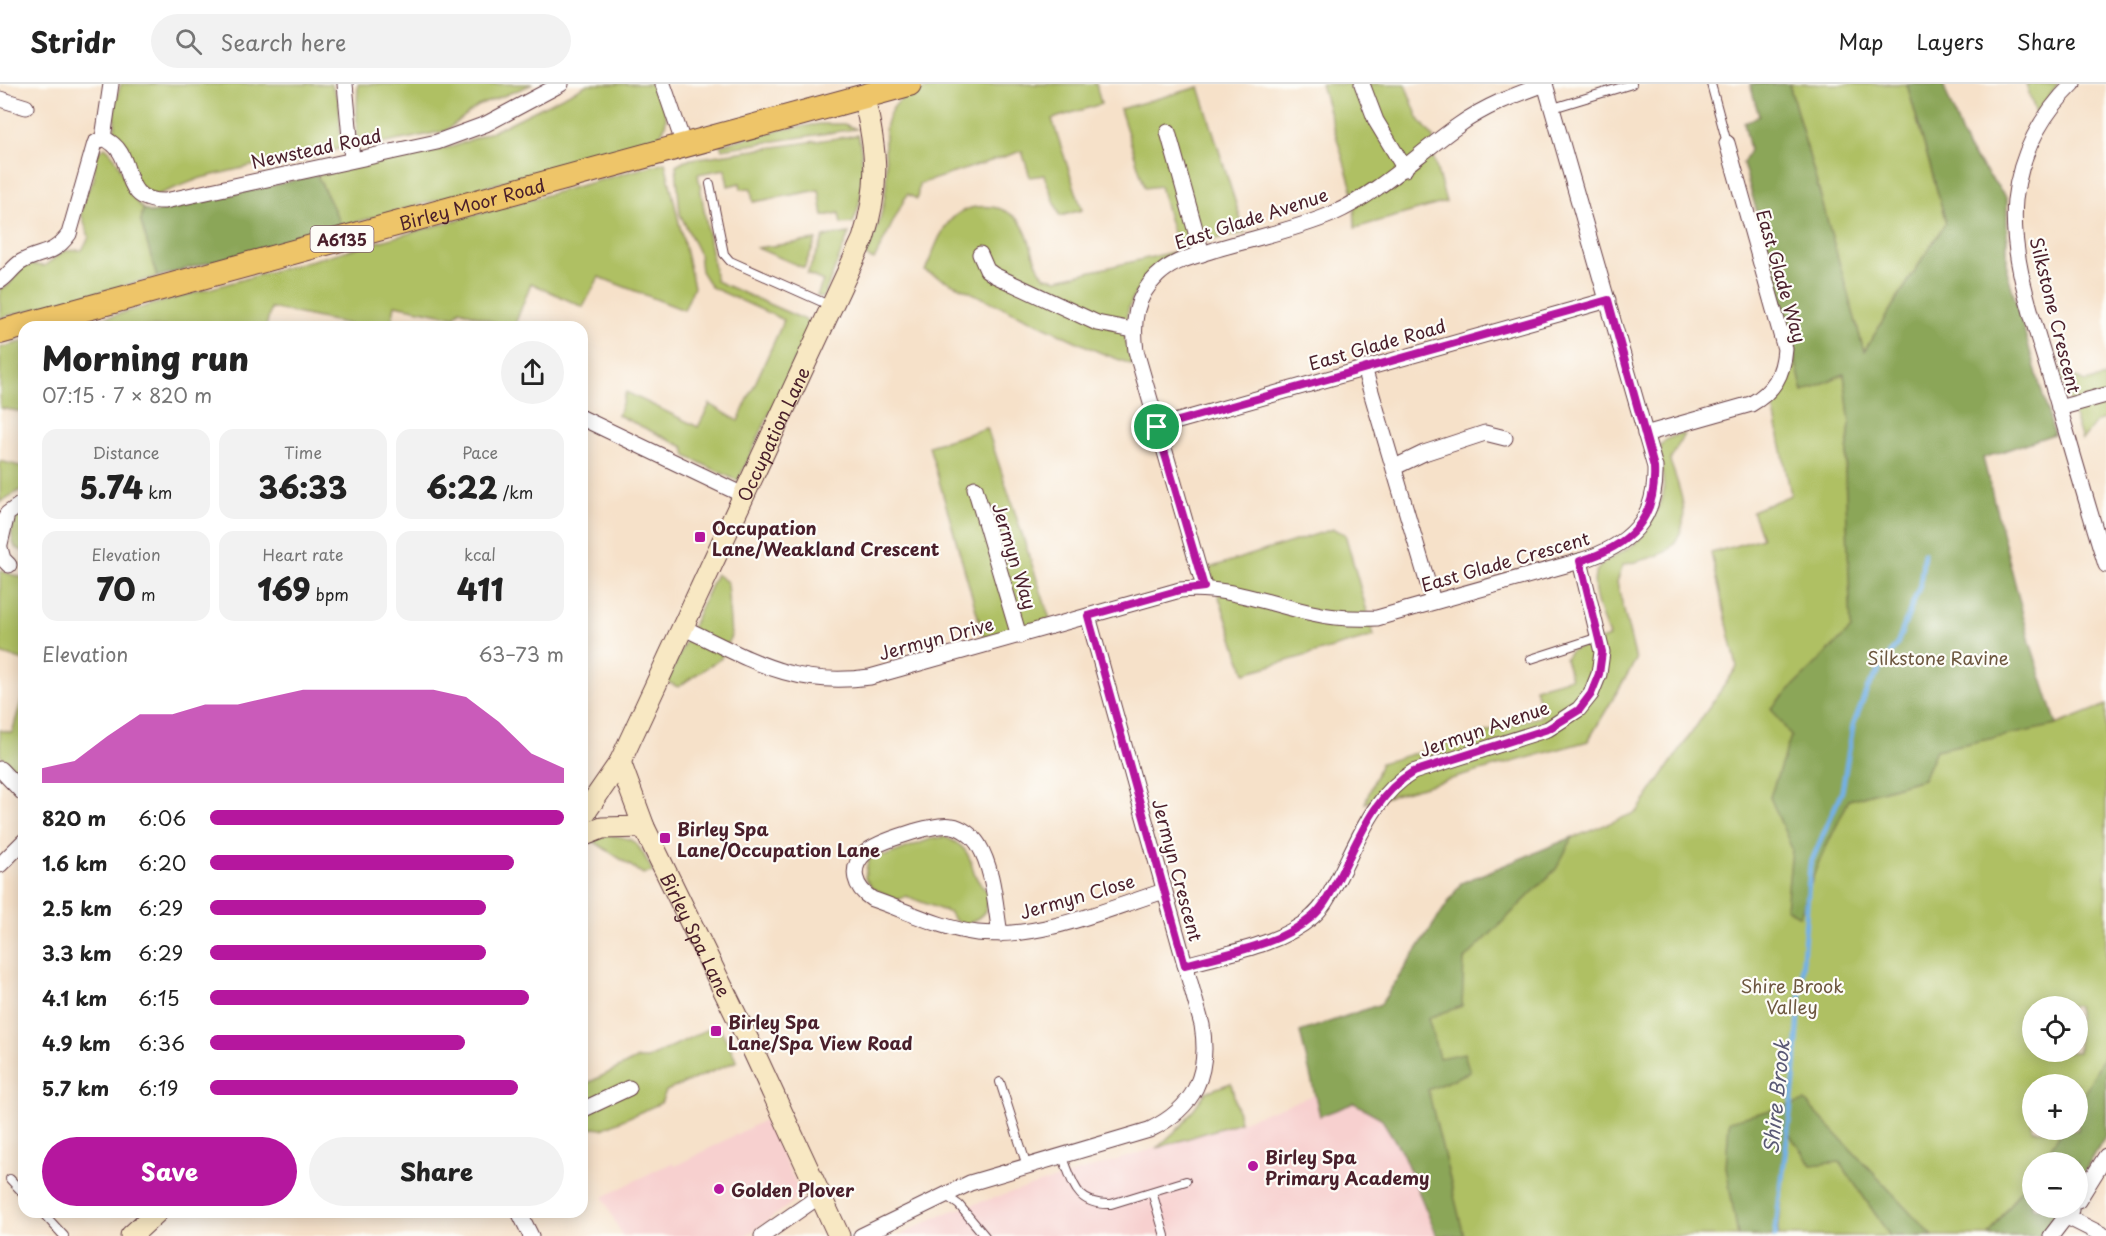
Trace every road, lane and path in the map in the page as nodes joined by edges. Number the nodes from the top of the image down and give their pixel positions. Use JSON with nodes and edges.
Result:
{"nodes":[{"id":1,"x":111,"y":84,"type":"edge"},
{"id":2,"x":345,"y":84,"type":"edge"},
{"id":3,"x":561,"y":84,"type":"edge"},
{"id":4,"x":663,"y":84,"type":"edge"},
{"id":5,"x":909,"y":84,"type":"edge"},
{"id":6,"x":1362,"y":84,"type":"edge"},
{"id":7,"x":1545,"y":84,"type":"edge"},
{"id":8,"x":1632,"y":84,"type":"edge"},
{"id":9,"x":1711,"y":84,"type":"edge"},
{"id":10,"x":2073,"y":84,"type":"edge"},
{"id":11,"x":864,"y":98,"type":"junction"},
{"id":12,"x":0,"y":99,"type":"edge"},
{"id":13,"x":26,"y":107,"type":"dead end"},
{"id":14,"x":1553,"y":108,"type":"junction"},
{"id":15,"x":1168,"y":132,"type":"dead end"},
{"id":16,"x":103,"y":138,"type":"junction"},
{"id":17,"x":1727,"y":143,"type":"joint"},
{"id":18,"x":684,"y":145,"type":"junction"},
{"id":19,"x":352,"y":159,"type":"junction"},
{"id":20,"x":1405,"y":169,"type":"junction"},
{"id":21,"x":710,"y":184,"type":"dead end"},
{"id":22,"x":980,"y":254,"type":"dead end"},
{"id":23,"x":1202,"y":254,"type":"junction"},
{"id":24,"x":0,"y":281,"type":"edge"},
{"id":25,"x":1608,"y":300,"type":"junction"},
{"id":26,"x":832,"y":306,"type":"junction"},
{"id":27,"x":40,"y":321,"type":"edge"},
{"id":28,"x":18,"y":327,"type":"edge"},
{"id":29,"x":1133,"y":330,"type":"junction"},
{"id":30,"x":0,"y":332,"type":"edge"},
{"id":31,"x":1364,"y":368,"type":"junction"},
{"id":32,"x":2106,"y":395,"type":"edge"},
{"id":33,"x":2059,"y":408,"type":"junction"},
{"id":34,"x":588,"y":421,"type":"edge"},
{"id":35,"x":1157,"y":427,"type":"junction"},
{"id":36,"x":1645,"y":434,"type":"junction"},
{"id":37,"x":1505,"y":438,"type":"dead end"},
{"id":38,"x":1395,"y":467,"type":"junction"},
{"id":39,"x":975,"y":488,"type":"dead end"},
{"id":40,"x":743,"y":495,"type":"junction"},
{"id":41,"x":18,"y":506,"type":"edge"},
{"id":42,"x":0,"y":546,"type":"edge"},
{"id":43,"x":1580,"y":561,"type":"junction"},
{"id":44,"x":9,"y":565,"type":"dead end"},
{"id":45,"x":2106,"y":565,"type":"edge"},
{"id":46,"x":1204,"y":587,"type":"junction"},
{"id":47,"x":1433,"y":601,"type":"junction"},
{"id":48,"x":1088,"y":616,"type":"junction"},
{"id":49,"x":682,"y":627,"type":"junction"},
{"id":50,"x":1019,"y":636,"type":"junction"},
{"id":51,"x":1599,"y":637,"type":"junction"},
{"id":52,"x":1531,"y":659,"type":"dead end"},
{"id":53,"x":620,"y":762,"type":"junction"},
{"id":54,"x":0,"y":769,"type":"edge"},
{"id":55,"x":18,"y":788,"type":"edge"},
{"id":56,"x":588,"y":808,"type":"edge"},
{"id":57,"x":644,"y":827,"type":"junction"},
{"id":58,"x":588,"y":834,"type":"edge"},
{"id":59,"x":18,"y":847,"type":"edge"},
{"id":60,"x":0,"y":865,"type":"edge"},
{"id":61,"x":1164,"y":891,"type":"junction"},
{"id":62,"x":1000,"y":934,"type":"junction"},
{"id":63,"x":1185,"y":965,"type":"junction"},
{"id":64,"x":1000,"y":1082,"type":"dead end"},
{"id":65,"x":629,"y":1088,"type":"dead end"},
{"id":66,"x":588,"y":1107,"type":"edge"},
{"id":67,"x":1062,"y":1155,"type":"junction"},
{"id":68,"x":2106,"y":1156,"type":"edge"},
{"id":69,"x":1027,"y":1166,"type":"junction"},
{"id":70,"x":10,"y":1179,"type":"dead end"},
{"id":71,"x":1186,"y":1181,"type":"dead end"},
{"id":72,"x":2088,"y":1185,"type":"edge"},
{"id":73,"x":18,"y":1188,"type":"edge"},
{"id":74,"x":1152,"y":1192,"type":"junction"},
{"id":75,"x":821,"y":1195,"type":"junction"},
{"id":76,"x":945,"y":1195,"type":"junction"},
{"id":77,"x":48,"y":1218,"type":"edge"},
{"id":78,"x":150,"y":1218,"type":"edge"},
{"id":79,"x":522,"y":1218,"type":"edge"},
{"id":80,"x":2065,"y":1218,"type":"edge"},
{"id":81,"x":2078,"y":1218,"type":"edge"},
{"id":82,"x":64,"y":1236,"type":"edge"},
{"id":83,"x":131,"y":1236,"type":"edge"},
{"id":84,"x":531,"y":1236,"type":"edge"},
{"id":85,"x":762,"y":1236,"type":"edge"},
{"id":86,"x":839,"y":1236,"type":"edge"},
{"id":87,"x":861,"y":1236,"type":"edge"},
{"id":88,"x":985,"y":1236,"type":"edge"},
{"id":89,"x":1165,"y":1236,"type":"edge"},
{"id":90,"x":2051,"y":1236,"type":"edge"},
{"id":91,"x":2104,"y":1236,"type":"edge"}],
"edges":[{"from":1,"to":16,"type":"street"},
{"from":2,"to":19,"type":"street"},
{"from":3,"to":19,"type":"street","name":"Newstead Road"},
{"from":4,"to":18,"type":"street"},
{"from":5,"to":11,"type":"main road","name":"Birley Moor Road","number":"A6135"},
{"from":6,"to":20,"type":"street"},
{"from":7,"to":14,"type":"street","name":"East Glade Crescent"},
{"from":7,"to":20,"type":"street","name":"East Glade Avenue"},
{"from":8,"to":14,"type":"lane"},
{"from":9,"to":17,"type":"lane"},
{"from":10,"to":33,"type":"street","name":"Silkstone Crescent"},
{"from":11,"to":18,"type":"main road","name":"Birley Moor Road","number":"A6135"},
{"from":11,"to":26,"type":"street","name":"Occupation Lane"},
{"from":12,"to":13,"type":"street"},
{"from":14,"to":25,"type":"street","name":"East Glade Crescent"},
{"from":15,"to":23,"type":"street"},
{"from":16,"to":19,"type":"street","name":"Newstead Road"},
{"from":16,"to":24,"type":"street"},
{"from":17,"to":36,"type":"street","name":"East Glade Way"},
{"from":18,"to":27,"type":"main road","name":"Birley Moor Road","number":"A6135"},
{"from":20,"to":23,"type":"street","name":"East Glade Avenue"},
{"from":21,"to":26,"type":"lane"},
{"from":22,"to":29,"type":"street"},
{"from":23,"to":29,"type":"street","name":"East Glade Avenue"},
{"from":25,"to":31,"type":"street","name":"East Glade Road"},
{"from":25,"to":36,"type":"street","name":"East Glade Crescent"},
{"from":26,"to":40,"type":"street","name":"Occupation Lane"},
{"from":28,"to":30,"type":"main road","name":"Birley Moor Road","number":"A6135"},
{"from":29,"to":35,"type":"street","name":"East Glade Avenue"},
{"from":31,"to":35,"type":"street","name":"East Glade Road"},
{"from":31,"to":38,"type":"street"},
{"from":32,"to":33,"type":"street"},
{"from":33,"to":45,"type":"street","name":"Silkstone Crescent"},
{"from":34,"to":40,"type":"street"},
{"from":35,"to":46,"type":"street","name":"East Glade Avenue"},
{"from":36,"to":43,"type":"street","name":"East Glade Crescent"},
{"from":37,"to":38,"type":"street"},
{"from":38,"to":47,"type":"street"},
{"from":39,"to":50,"type":"street","name":"Jermyn Way"},
{"from":40,"to":49,"type":"street","name":"Occupation Lane"},
{"from":41,"to":42,"type":"street"},
{"from":42,"to":44,"type":"street"},
{"from":43,"to":47,"type":"street","name":"East Glade Crescent"},
{"from":43,"to":51,"type":"street","name":"Jermyn Avenue"},
{"from":46,"to":47,"type":"street","name":"East Glade Crescent"},
{"from":46,"to":48,"type":"street","name":"Jermyn Drive"},
{"from":48,"to":50,"type":"street","name":"Jermyn Drive"},
{"from":48,"to":61,"type":"street","name":"Jermyn Crescent"},
{"from":49,"to":50,"type":"street","name":"Jermyn Drive"},
{"from":49,"to":53,"type":"street","name":"Occupation Lane"},
{"from":51,"to":52,"type":"lane"},
{"from":51,"to":63,"type":"street","name":"Jermyn Avenue"},
{"from":53,"to":56,"type":"street","name":"Occupation Lane"},
{"from":53,"to":57,"type":"street","name":"Birley Spa Lane"},
{"from":54,"to":55,"type":"street"},
{"from":57,"to":58,"type":"street"},
{"from":57,"to":75,"type":"street","name":"Birley Spa Lane"},
{"from":59,"to":60,"type":"street"},
{"from":61,"to":62,"type":"street","name":"Jermyn Close"},
{"from":61,"to":63,"type":"street","name":"Jermyn Crescent"},
{"from":62,"to":62,"type":"street","name":"Jermyn Close"},
{"from":63,"to":67,"type":"street","name":"Jermyn Crescent"},
{"from":64,"to":69,"type":"lane"},
{"from":65,"to":66,"type":"street"},
{"from":67,"to":69,"type":"street","name":"Jermyn Crescent"},
{"from":67,"to":74,"type":"lane"},
{"from":68,"to":72,"type":"street"},
{"from":69,"to":76,"type":"street","name":"Jermyn Crescent"},
{"from":70,"to":73,"type":"lane"},
{"from":71,"to":74,"type":"lane"},
{"from":74,"to":89,"type":"lane"},
{"from":75,"to":85,"type":"street"},
{"from":75,"to":86,"type":"street","name":"Birley Spa Lane"},
{"from":76,"to":87,"type":"street","name":"Jermyn Crescent"},
{"from":76,"to":88,"type":"lane"},
{"from":77,"to":82,"type":"lane"},
{"from":78,"to":83,"type":"street"},
{"from":79,"to":84,"type":"street"},
{"from":80,"to":90,"type":"street"},
{"from":81,"to":91,"type":"street"}]}
